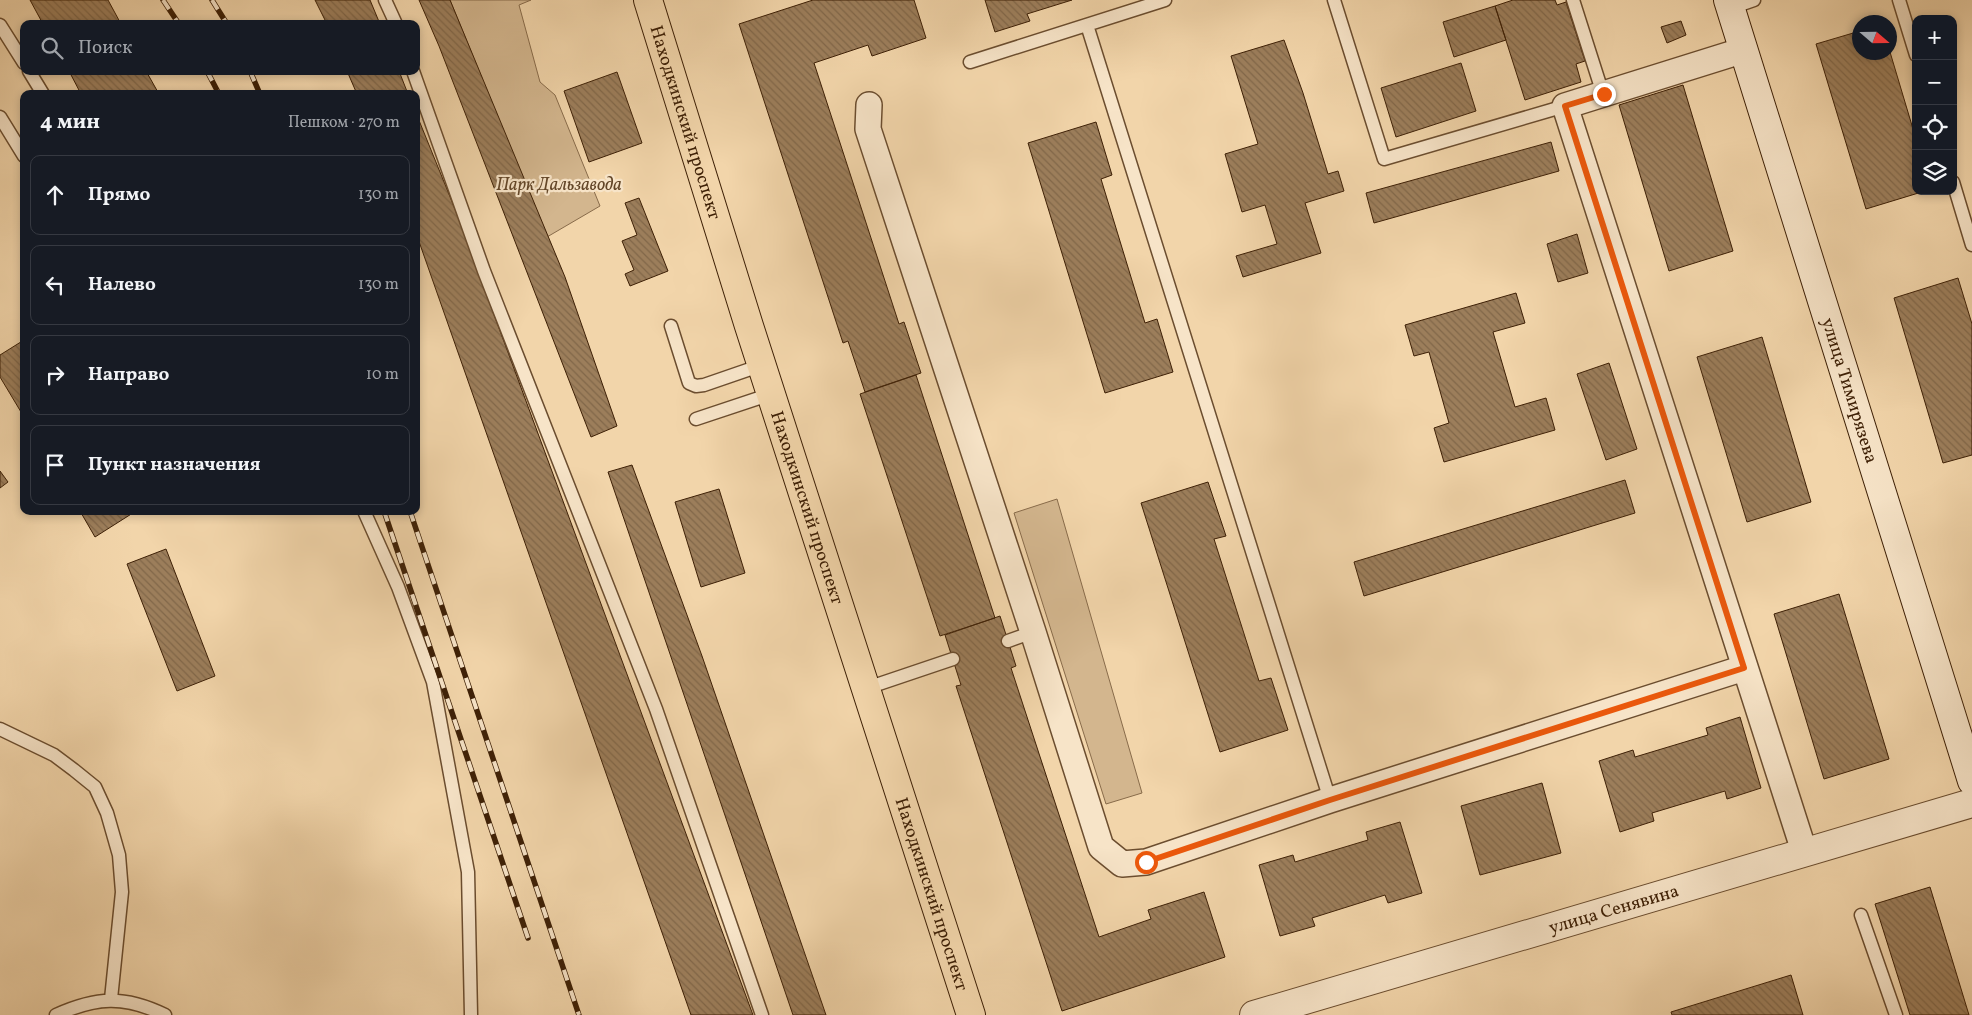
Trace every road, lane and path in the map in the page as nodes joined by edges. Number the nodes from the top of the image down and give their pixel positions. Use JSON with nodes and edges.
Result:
{"nodes":[{"id":1,"x":385,"y":0,"type":"edge"},
{"id":2,"x":648,"y":0,"type":"edge"},
{"id":3,"x":1164,"y":0,"type":"edge"},
{"id":4,"x":1334,"y":0,"type":"edge"},
{"id":5,"x":1572,"y":0,"type":"edge"},
{"id":6,"x":1899,"y":0,"type":"edge"},
{"id":7,"x":1738,"y":3,"type":"edge"},
{"id":8,"x":394,"y":20,"type":"edge"},
{"id":9,"x":0,"y":25,"type":"edge"},
{"id":10,"x":1087,"y":25,"type":"junction"},
{"id":11,"x":1912,"y":43,"type":"edge"},
{"id":12,"x":1744,"y":50,"type":"junction"},
{"id":13,"x":20,"y":57,"type":"edge"},
{"id":14,"x":970,"y":62,"type":"dead end"},
{"id":15,"x":31,"y":75,"type":"edge"},
{"id":16,"x":413,"y":75,"type":"edge"},
{"id":17,"x":41,"y":90,"type":"edge"},
{"id":18,"x":419,"y":90,"type":"edge"},
{"id":19,"x":420,"y":93,"type":"edge"},
{"id":20,"x":1604,"y":94,"type":"junction"},
{"id":21,"x":869,"y":105,"type":"dead end"},
{"id":22,"x":1565,"y":106,"type":"junction"},
{"id":23,"x":0,"y":118,"type":"edge"},
{"id":24,"x":20,"y":150,"type":"edge"},
{"id":25,"x":1957,"y":195,"type":"edge"},
{"id":26,"x":1972,"y":245,"type":"edge"},
{"id":27,"x":671,"y":326,"type":"dead end"},
{"id":28,"x":762,"y":365,"type":"junction"},
{"id":29,"x":771,"y":394,"type":"junction"},
{"id":30,"x":696,"y":420,"type":"dead end"},
{"id":31,"x":366,"y":515,"type":"edge"},
{"id":32,"x":1033,"y":632,"type":"junction"},
{"id":33,"x":1008,"y":641,"type":"dead end"},
{"id":34,"x":953,"y":659,"type":"dead end"},
{"id":35,"x":1744,"y":668,"type":"junction"},
{"id":36,"x":868,"y":688,"type":"junction"},
{"id":37,"x":0,"y":729,"type":"edge"},
{"id":38,"x":1972,"y":781,"type":"edge"},
{"id":39,"x":1330,"y":800,"type":"junction"},
{"id":40,"x":1972,"y":803,"type":"edge"},
{"id":41,"x":1804,"y":851,"type":"junction"},
{"id":42,"x":1861,"y":915,"type":"dead end"},
{"id":43,"x":111,"y":999,"type":"junction"},
{"id":44,"x":56,"y":1015,"type":"edge"},
{"id":45,"x":165,"y":1015,"type":"edge"},
{"id":46,"x":471,"y":1015,"type":"edge"},
{"id":47,"x":762,"y":1015,"type":"edge"},
{"id":48,"x":971,"y":1015,"type":"edge"},
{"id":49,"x":1254,"y":1015,"type":"edge"},
{"id":50,"x":1896,"y":1015,"type":"edge"}],
"edges":[{"from":1,"to":8,"type":"lane"},
{"from":2,"to":28,"type":"main road","name":"Находкинский проспект"},
{"from":3,"to":10,"type":"lane"},
{"from":4,"to":22,"type":"lane"},
{"from":5,"to":20,"type":"lane"},
{"from":6,"to":11,"type":"lane"},
{"from":7,"to":12,"type":"main road","name":"улица Тимирязева"},
{"from":9,"to":13,"type":"lane"},
{"from":10,"to":14,"type":"lane"},
{"from":10,"to":39,"type":"lane"},
{"from":12,"to":20,"type":"street"},
{"from":12,"to":38,"type":"main road","name":"улица Тимирязева"},
{"from":15,"to":17,"type":"lane"},
{"from":16,"to":18,"type":"lane"},
{"from":19,"to":47,"type":"lane"},
{"from":20,"to":22,"type":"street"},
{"from":21,"to":32,"type":"street"},
{"from":22,"to":35,"type":"street"},
{"from":23,"to":24,"type":"lane"},
{"from":25,"to":26,"type":"lane"},
{"from":27,"to":28,"type":"lane"},
{"from":28,"to":29,"type":"main road","name":"Находкинский проспект"},
{"from":29,"to":30,"type":"lane"},
{"from":29,"to":36,"type":"main road","name":"Находкинский проспект"},
{"from":31,"to":46,"type":"lane"},
{"from":32,"to":33,"type":"lane"},
{"from":32,"to":39,"type":"street"},
{"from":34,"to":36,"type":"lane"},
{"from":35,"to":39,"type":"street"},
{"from":35,"to":41,"type":"street"},
{"from":36,"to":48,"type":"main road","name":"Находкинский проспект"},
{"from":37,"to":43,"type":"lane"},
{"from":40,"to":41,"type":"main road","name":"улица Сенявина"},
{"from":41,"to":49,"type":"main road","name":"улица Сенявина"},
{"from":42,"to":50,"type":"lane"},
{"from":43,"to":44,"type":"lane"},
{"from":43,"to":45,"type":"lane"}]}
